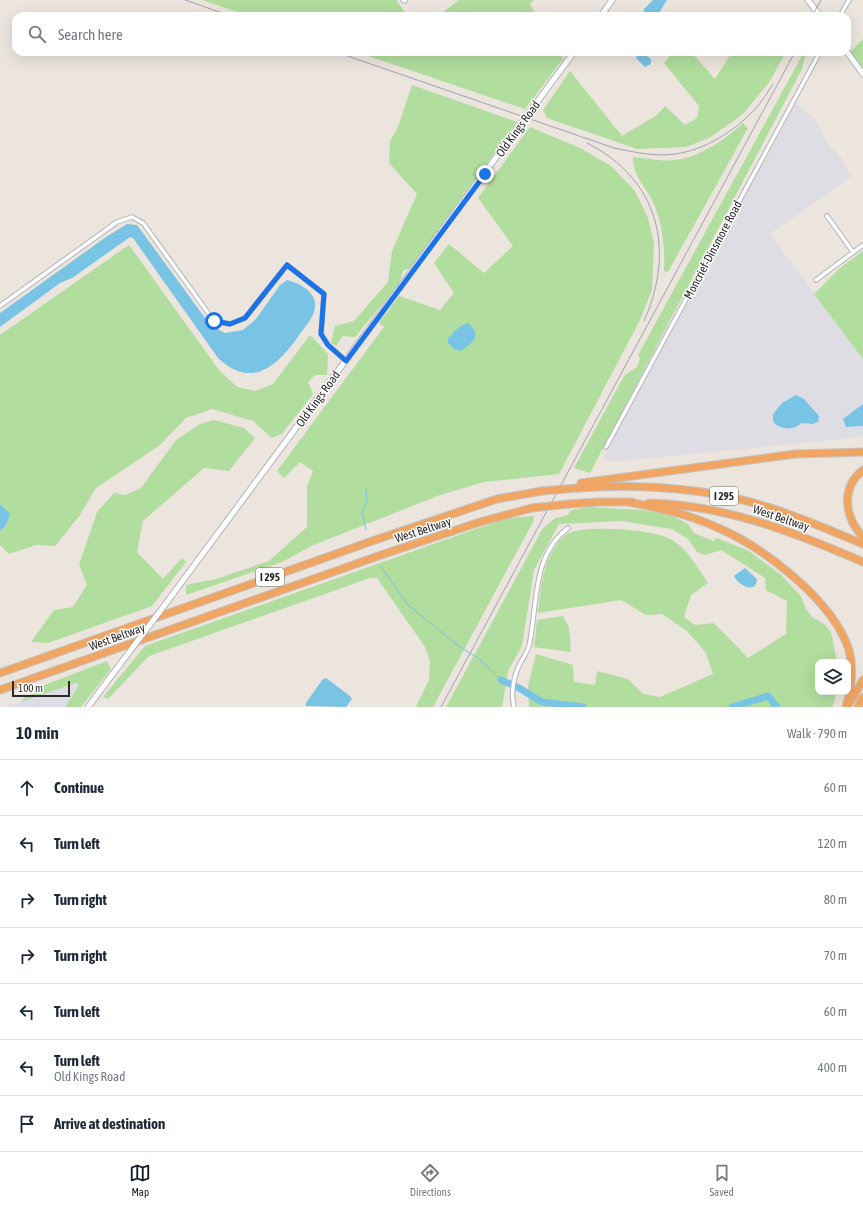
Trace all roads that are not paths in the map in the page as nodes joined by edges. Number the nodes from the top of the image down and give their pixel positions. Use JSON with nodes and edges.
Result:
{"nodes":[{"id":1,"x":612,"y":0,"type":"edge"},
{"id":2,"x":808,"y":0,"type":"edge"},
{"id":3,"x":849,"y":0,"type":"edge"},
{"id":4,"x":603,"y":12,"type":"edge"},
{"id":5,"x":817,"y":12,"type":"edge"},
{"id":6,"x":842,"y":12,"type":"edge"},
{"id":7,"x":571,"y":56,"type":"edge"},
{"id":8,"x":818,"y":56,"type":"edge"},
{"id":9,"x":850,"y":56,"type":"edge"},
{"id":10,"x":863,"y":74,"type":"edge"},
{"id":11,"x":827,"y":216,"type":"dead end"},
{"id":12,"x":863,"y":245,"type":"edge"},
{"id":13,"x":854,"y":252,"type":"junction"},
{"id":14,"x":816,"y":280,"type":"dead end"},
{"id":15,"x":0,"y":306,"type":"edge"},
{"id":16,"x":346,"y":361,"type":"junction"},
{"id":17,"x":606,"y":447,"type":"dead end"},
{"id":18,"x":863,"y":452,"type":"edge"},
{"id":19,"x":863,"y":470,"type":"edge"},
{"id":20,"x":579,"y":486,"type":"junction"},
{"id":21,"x":629,"y":502,"type":"junction"},
{"id":22,"x":568,"y":528,"type":"dead end"},
{"id":23,"x":863,"y":537,"type":"edge"},
{"id":24,"x":863,"y":544,"type":"edge"},
{"id":25,"x":863,"y":562,"type":"edge"},
{"id":26,"x":0,"y":673,"type":"edge"},
{"id":27,"x":863,"y":680,"type":"edge"},
{"id":28,"x":0,"y":690,"type":"edge"},
{"id":29,"x":863,"y":697,"type":"edge"},
{"id":30,"x":88,"y":707,"type":"edge"},
{"id":31,"x":514,"y":707,"type":"edge"},
{"id":32,"x":847,"y":707,"type":"edge"},
{"id":33,"x":858,"y":707,"type":"edge"}],
"edges":[{"from":1,"to":4,"type":"street"},
{"from":2,"to":5,"type":"street"},
{"from":3,"to":6,"type":"street"},
{"from":7,"to":16,"type":"street","name":"Old Kings Road"},
{"from":8,"to":17,"type":"street","name":"Moncrief-Dinsmore Road"},
{"from":9,"to":10,"type":"street"},
{"from":11,"to":13,"type":"street"},
{"from":12,"to":13,"type":"street"},
{"from":13,"to":14,"type":"street"},
{"from":15,"to":16,"type":"street"},
{"from":16,"to":30,"type":"street","name":"Old Kings Road","bridge":true},
{"from":18,"to":20,"type":"highway"},
{"from":19,"to":23,"type":"highway"},
{"from":20,"to":24,"type":"highway","name":"West Beltway","number":"I 295"},
{"from":20,"to":26,"type":"highway","name":"West Beltway","number":"I 295","bridge":true},
{"from":21,"to":25,"type":"highway","name":"West Beltway","number":"I 295"},
{"from":21,"to":28,"type":"highway","name":"West Beltway","number":"I 295","bridge":true},
{"from":21,"to":32,"type":"highway"},
{"from":22,"to":31,"type":"street"},
{"from":27,"to":32,"type":"highway"},
{"from":29,"to":33,"type":"highway"}]}
